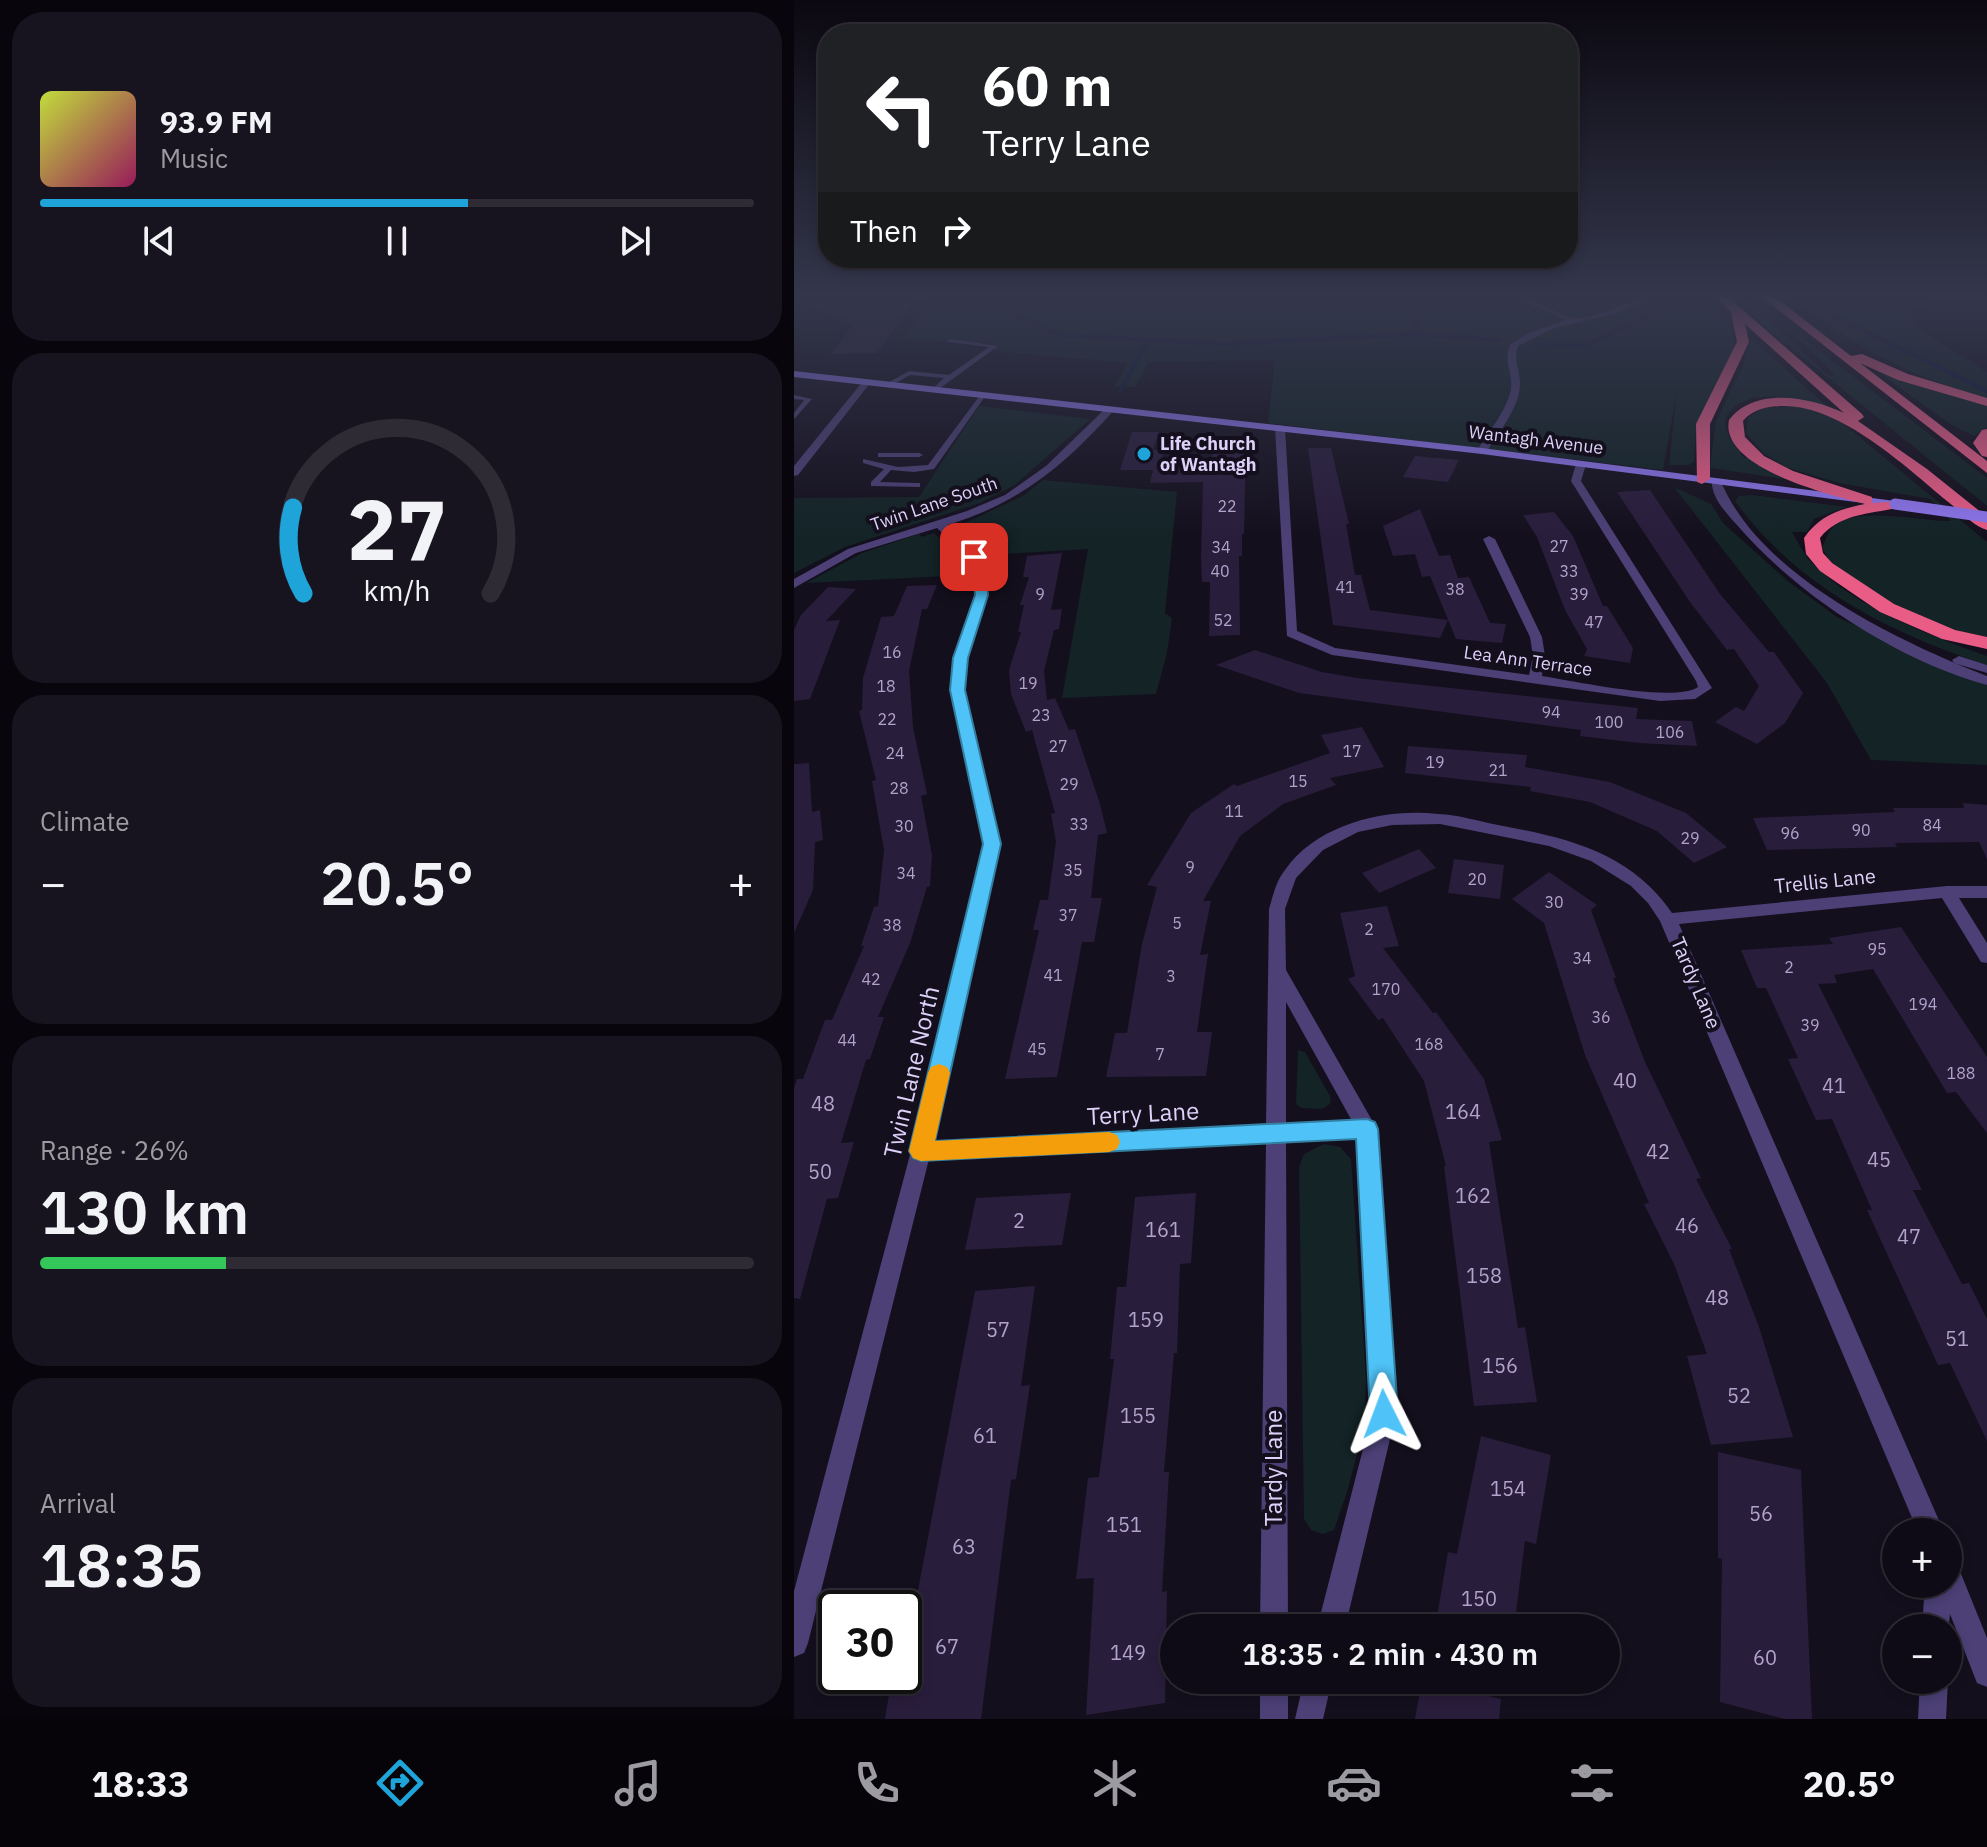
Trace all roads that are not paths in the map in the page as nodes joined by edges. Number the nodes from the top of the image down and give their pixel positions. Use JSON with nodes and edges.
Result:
{"nodes":[{"id":1,"x":823,"y":377,"type":"edge"},
{"id":2,"x":902,"y":377,"type":"edge"},
{"id":3,"x":950,"y":377,"type":"edge"},
{"id":4,"x":1515,"y":377,"type":"edge"},
{"id":5,"x":1726,"y":377,"type":"edge"},
{"id":6,"x":1811,"y":377,"type":"edge"},
{"id":7,"x":1870,"y":377,"type":"edge"},
{"id":8,"x":1904,"y":377,"type":"edge"},
{"id":9,"x":867,"y":382,"type":"junction"},
{"id":10,"x":888,"y":385,"type":"junction"},
{"id":11,"x":934,"y":390,"type":"junction"},
{"id":12,"x":983,"y":395,"type":"junction"},
{"id":13,"x":794,"y":397,"type":"edge"},
{"id":14,"x":1987,"y":402,"type":"edge"},
{"id":15,"x":1110,"y":409,"type":"junction"},
{"id":16,"x":794,"y":417,"type":"edge"},
{"id":17,"x":1280,"y":428,"type":"junction"},
{"id":18,"x":1987,"y":433,"type":"edge"},
{"id":19,"x":1482,"y":451,"type":"junction"},
{"id":20,"x":1987,"y":453,"type":"edge"},
{"id":21,"x":881,"y":455,"type":"dead end"},
{"id":22,"x":919,"y":455,"type":"dead end"},
{"id":23,"x":866,"y":461,"type":"dead end"},
{"id":24,"x":1581,"y":464,"type":"junction"},
{"id":25,"x":1987,"y":468,"type":"edge"},
{"id":26,"x":888,"y":469,"type":"junction"},
{"id":27,"x":794,"y":473,"type":"edge"},
{"id":28,"x":1709,"y":480,"type":"junction"},
{"id":29,"x":1933,"y":481,"type":"junction"},
{"id":30,"x":917,"y":485,"type":"dead end"},
{"id":31,"x":1866,"y":500,"type":"junction"},
{"id":32,"x":1895,"y":504,"type":"junction"},
{"id":33,"x":1987,"y":517,"type":"edge"},
{"id":34,"x":939,"y":523,"type":"junction"},
{"id":35,"x":1987,"y":525,"type":"edge"},
{"id":36,"x":1489,"y":539,"type":"dead end"},
{"id":37,"x":794,"y":584,"type":"edge"},
{"id":38,"x":1900,"y":642,"type":"junction"},
{"id":39,"x":1987,"y":643,"type":"edge"},
{"id":40,"x":1987,"y":669,"type":"edge"},
{"id":41,"x":1535,"y":680,"type":"junction"},
{"id":42,"x":1987,"y":681,"type":"edge"},
{"id":43,"x":1947,"y":892,"type":"junction"},
{"id":44,"x":1987,"y":892,"type":"edge"},
{"id":45,"x":1668,"y":919,"type":"junction"},
{"id":46,"x":1987,"y":957,"type":"edge"},
{"id":47,"x":1278,"y":973,"type":"junction"},
{"id":48,"x":1367,"y":1129,"type":"junction"},
{"id":49,"x":1275,"y":1134,"type":"junction"},
{"id":50,"x":921,"y":1151,"type":"junction"},
{"id":51,"x":1925,"y":1518,"type":"edge"},
{"id":52,"x":1958,"y":1598,"type":"edge"},
{"id":53,"x":1274,"y":1614,"type":"edge"},
{"id":54,"x":1334,"y":1614,"type":"edge"},
{"id":55,"x":794,"y":1643,"type":"edge"},
{"id":56,"x":1987,"y":1673,"type":"edge"},
{"id":57,"x":1274,"y":1694,"type":"edge"},
{"id":58,"x":1315,"y":1694,"type":"edge"},
{"id":59,"x":1933,"y":1694,"type":"edge"},
{"id":60,"x":1274,"y":1719,"type":"edge"},
{"id":61,"x":1309,"y":1719,"type":"edge"},
{"id":62,"x":1932,"y":1719,"type":"edge"}],
"edges":[{"from":1,"to":9,"type":"main road","name":"Wantagh Avenue"},
{"from":2,"to":10,"type":"lane"},
{"from":3,"to":11,"type":"lane"},
{"from":4,"to":19,"type":"street"},
{"from":5,"to":28,"type":"highway"},
{"from":6,"to":29,"type":"highway"},
{"from":7,"to":25,"type":"highway"},
{"from":8,"to":14,"type":"highway"},
{"from":9,"to":10,"type":"main road","name":"Wantagh Avenue"},
{"from":9,"to":27,"type":"street"},
{"from":10,"to":11,"type":"main road","name":"Wantagh Avenue"},
{"from":11,"to":12,"type":"main road","name":"Wantagh Avenue"},
{"from":12,"to":15,"type":"main road","name":"Wantagh Avenue"},
{"from":12,"to":26,"type":"lane"},
{"from":13,"to":16,"type":"lane"},
{"from":15,"to":17,"type":"main road","name":"Wantagh Avenue"},
{"from":15,"to":34,"type":"street","name":"Twin Lane South"},
{"from":17,"to":19,"type":"main road","name":"Wantagh Avenue"},
{"from":17,"to":41,"type":"street","name":"Lea Ann Terrace"},
{"from":18,"to":20,"type":"highway"},
{"from":19,"to":24,"type":"main road","name":"Wantagh Avenue"},
{"from":21,"to":22,"type":"lane"},
{"from":23,"to":26,"type":"lane"},
{"from":24,"to":28,"type":"main road","name":"Wantagh Avenue"},
{"from":24,"to":41,"type":"street","name":"Lea Ann Terrace"},
{"from":26,"to":30,"type":"lane"},
{"from":28,"to":31,"type":"main road","name":"Wantagh Avenue"},
{"from":28,"to":38,"type":"street"},
{"from":29,"to":31,"type":"highway"},
{"from":29,"to":35,"type":"highway"},
{"from":31,"to":32,"type":"main road","name":"Wantagh Avenue"},
{"from":32,"to":33,"type":"main road","name":"Wantagh Avenue","bridge":true},
{"from":32,"to":39,"type":"highway"},
{"from":34,"to":37,"type":"street","name":"Twin Lane South"},
{"from":34,"to":50,"type":"street","name":"Twin Lane North"},
{"from":36,"to":41,"type":"street"},
{"from":38,"to":40,"type":"street"},
{"from":38,"to":42,"type":"street"},
{"from":43,"to":44,"type":"street","name":"Trellis Lane"},
{"from":43,"to":45,"type":"street","name":"Trellis Lane"},
{"from":43,"to":46,"type":"street"},
{"from":45,"to":47,"type":"street","name":"Tardy Lane"},
{"from":45,"to":51,"type":"street","name":"Tardy Lane"},
{"from":47,"to":48,"type":"street","name":"Tardy Lane"},
{"from":47,"to":49,"type":"street","name":"Tardy Lane"},
{"from":48,"to":49,"type":"street","name":"Terry Lane"},
{"from":48,"to":54,"type":"street","name":"Tardy Lane"},
{"from":49,"to":50,"type":"street","name":"Terry Lane"},
{"from":49,"to":53,"type":"street","name":"Tardy Lane"},
{"from":50,"to":55,"type":"street","name":"Twin Lane North"},
{"from":52,"to":56,"type":"street"},
{"from":57,"to":60,"type":"street"},
{"from":58,"to":61,"type":"street"},
{"from":59,"to":62,"type":"street"}]}
